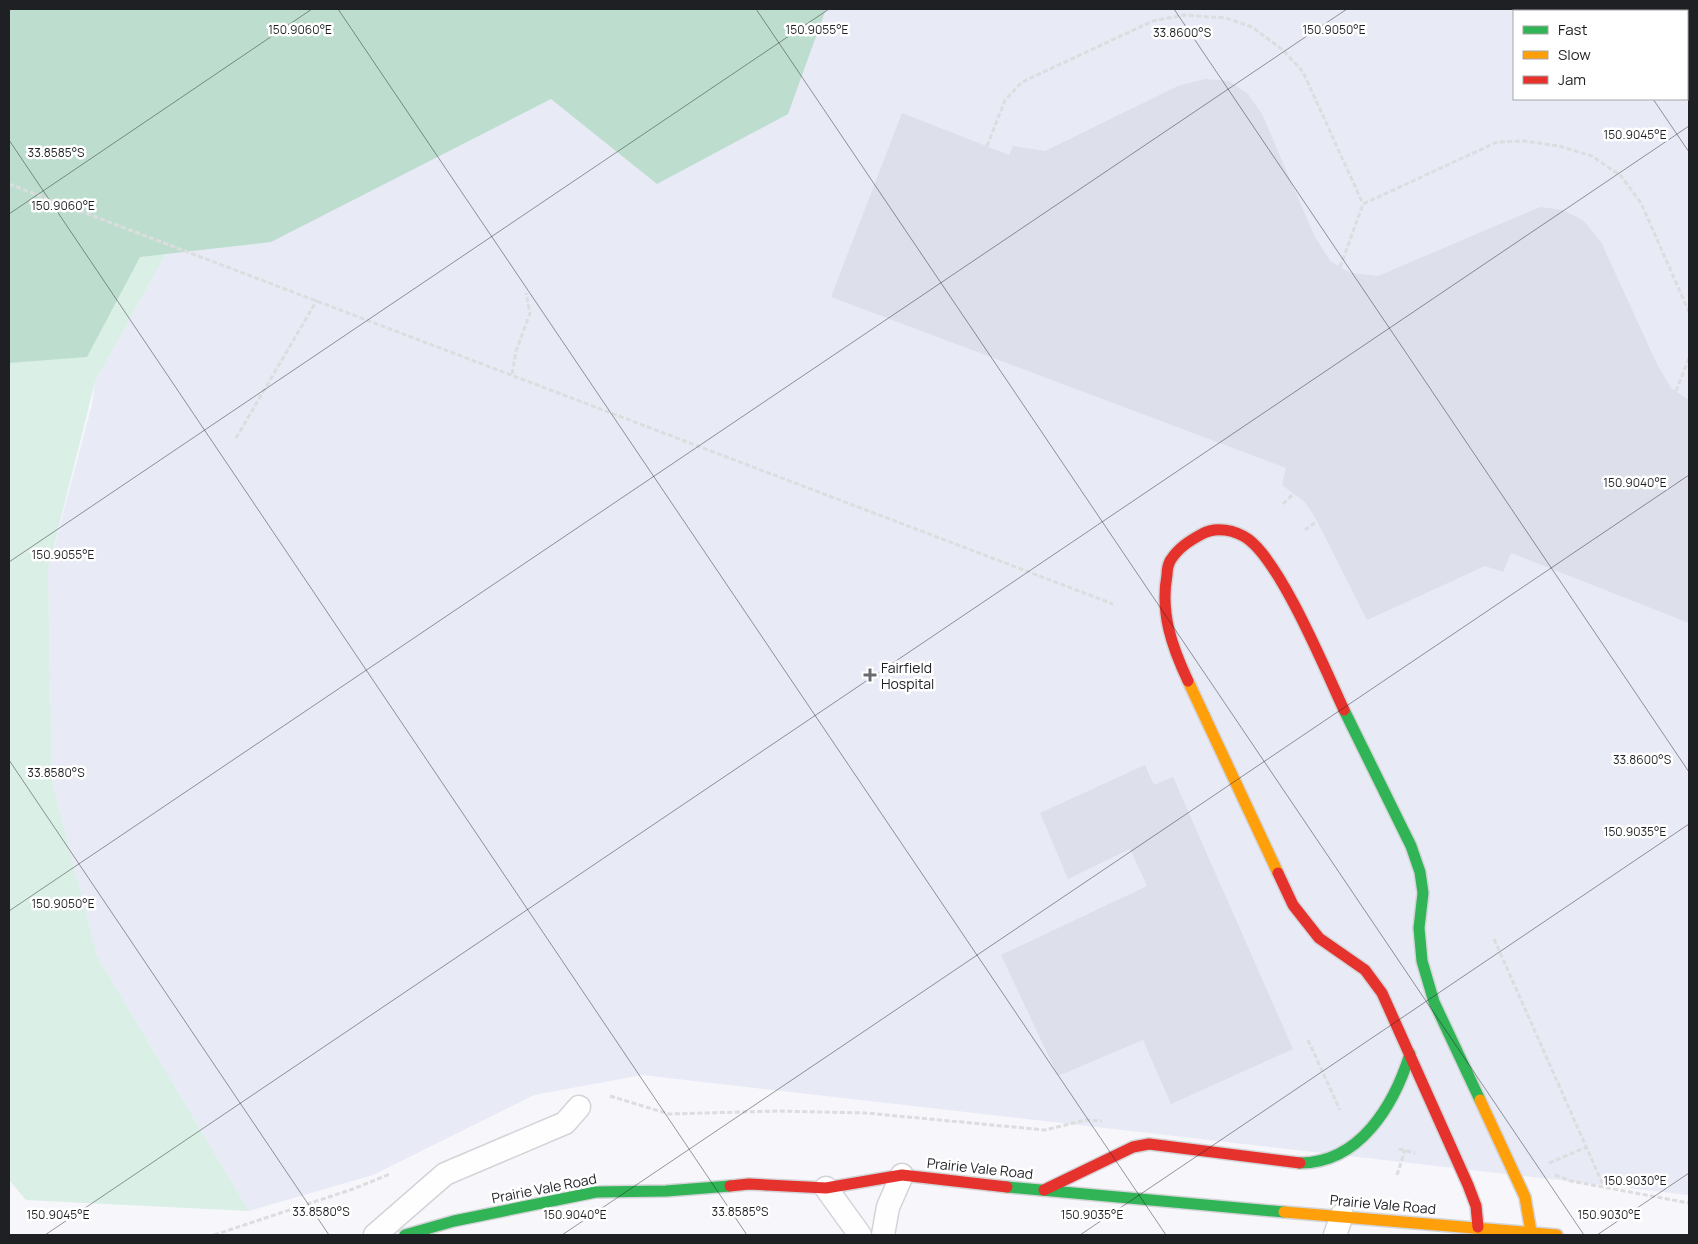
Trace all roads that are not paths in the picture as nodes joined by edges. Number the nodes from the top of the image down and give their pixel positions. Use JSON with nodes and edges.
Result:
{"nodes":[{"id":1,"x":1410,"y":1054,"type":"junction"},
{"id":2,"x":579,"y":1107,"type":"dead end"},
{"id":3,"x":902,"y":1175,"type":"junction"},
{"id":4,"x":826,"y":1188,"type":"junction"},
{"id":5,"x":1042,"y":1190,"type":"junction"},
{"id":6,"x":1338,"y":1225,"type":"edge"},
{"id":7,"x":1478,"y":1227,"type":"junction"},
{"id":8,"x":1531,"y":1232,"type":"junction"},
{"id":9,"x":375,"y":1235,"type":"edge"},
{"id":10,"x":404,"y":1235,"type":"edge"},
{"id":11,"x":860,"y":1235,"type":"edge"},
{"id":12,"x":883,"y":1235,"type":"edge"},
{"id":13,"x":1557,"y":1235,"type":"edge"}],
"edges":[{"from":1,"to":5,"type":"street"},
{"from":1,"to":7,"type":"street"},
{"from":1,"to":8,"type":"street"},
{"from":2,"to":9,"type":"lane"},
{"from":3,"to":4,"type":"street","name":"Prairie Vale Road"},
{"from":3,"to":5,"type":"street","name":"Prairie Vale Road"},
{"from":3,"to":12,"type":"lane"},
{"from":4,"to":10,"type":"street","name":"Prairie Vale Road"},
{"from":4,"to":11,"type":"lane"},
{"from":5,"to":6,"type":"street","name":"Prairie Vale Road"},
{"from":6,"to":7,"type":"street","name":"Prairie Vale Road"},
{"from":7,"to":8,"type":"street","name":"Prairie Vale Road"},
{"from":8,"to":13,"type":"street","name":"Prairie Vale Road"}]}
